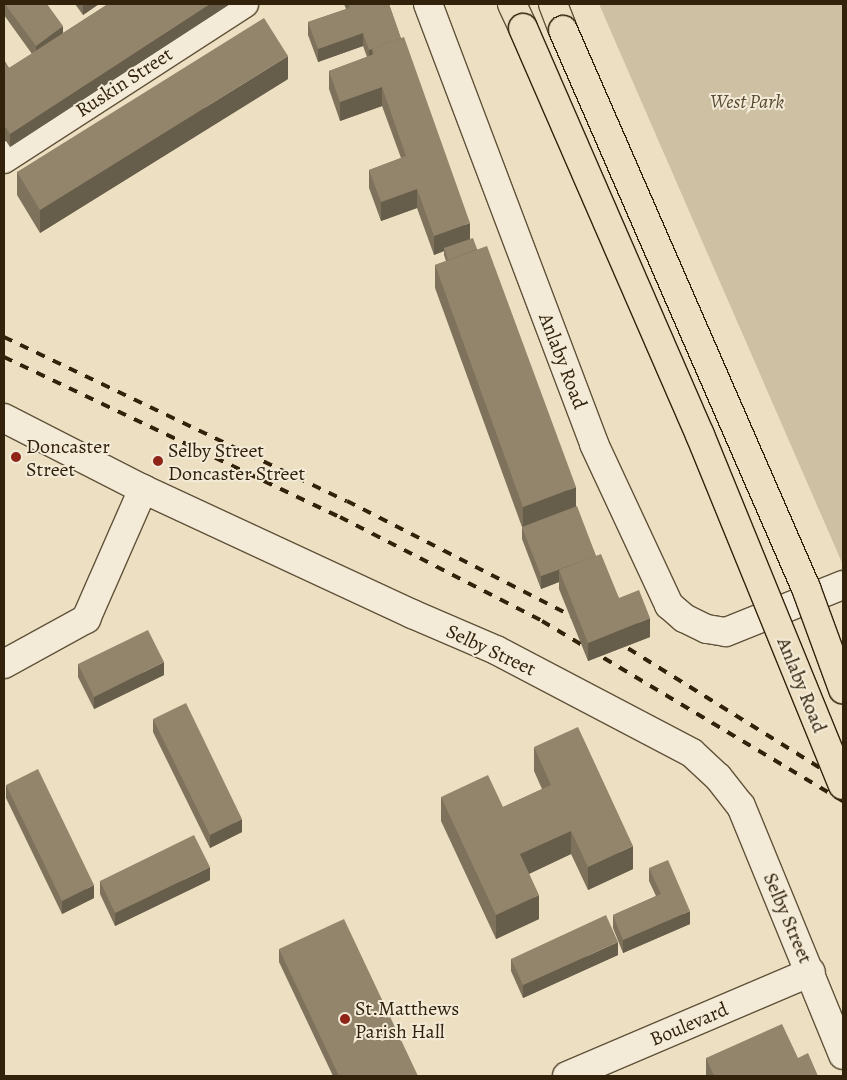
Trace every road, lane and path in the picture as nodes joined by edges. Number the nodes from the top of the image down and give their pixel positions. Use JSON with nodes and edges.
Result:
{"nodes":[{"id":1,"x":244,"y":4,"type":"edge"},
{"id":2,"x":428,"y":4,"type":"edge"},
{"id":3,"x":512,"y":4,"type":"edge"},
{"id":4,"x":553,"y":4,"type":"edge"},
{"id":5,"x":4,"y":159,"type":"edge"},
{"id":6,"x":4,"y":418,"type":"edge"},
{"id":7,"x":143,"y":489,"type":"junction"},
{"id":8,"x":843,"y":585,"type":"edge"},
{"id":9,"x":4,"y":664,"type":"edge"},
{"id":10,"x":843,"y":689,"type":"edge"},
{"id":11,"x":843,"y":785,"type":"edge"},
{"id":12,"x":811,"y":972,"type":"junction"},
{"id":13,"x":838,"y":1027,"type":"edge"},
{"id":14,"x":843,"y":1055,"type":"edge"},
{"id":15,"x":567,"y":1076,"type":"edge"}],
"edges":[{"from":1,"to":5,"type":"street","name":"Ruskin Street"},
{"from":2,"to":8,"type":"street","name":"Anlaby Road"},
{"from":3,"to":11,"type":"main road","name":"Anlaby Road","bridge":true},
{"from":4,"to":10,"type":"main road","name":"Anlaby Road","bridge":true},
{"from":6,"to":7,"type":"street","name":"Selby Street"},
{"from":7,"to":9,"type":"street"},
{"from":7,"to":12,"type":"street","name":"Selby Street"},
{"from":12,"to":13,"type":"street","name":"Selby Street"},
{"from":12,"to":15,"type":"street","name":"Boulevard"},
{"from":13,"to":14,"type":"street"}]}
